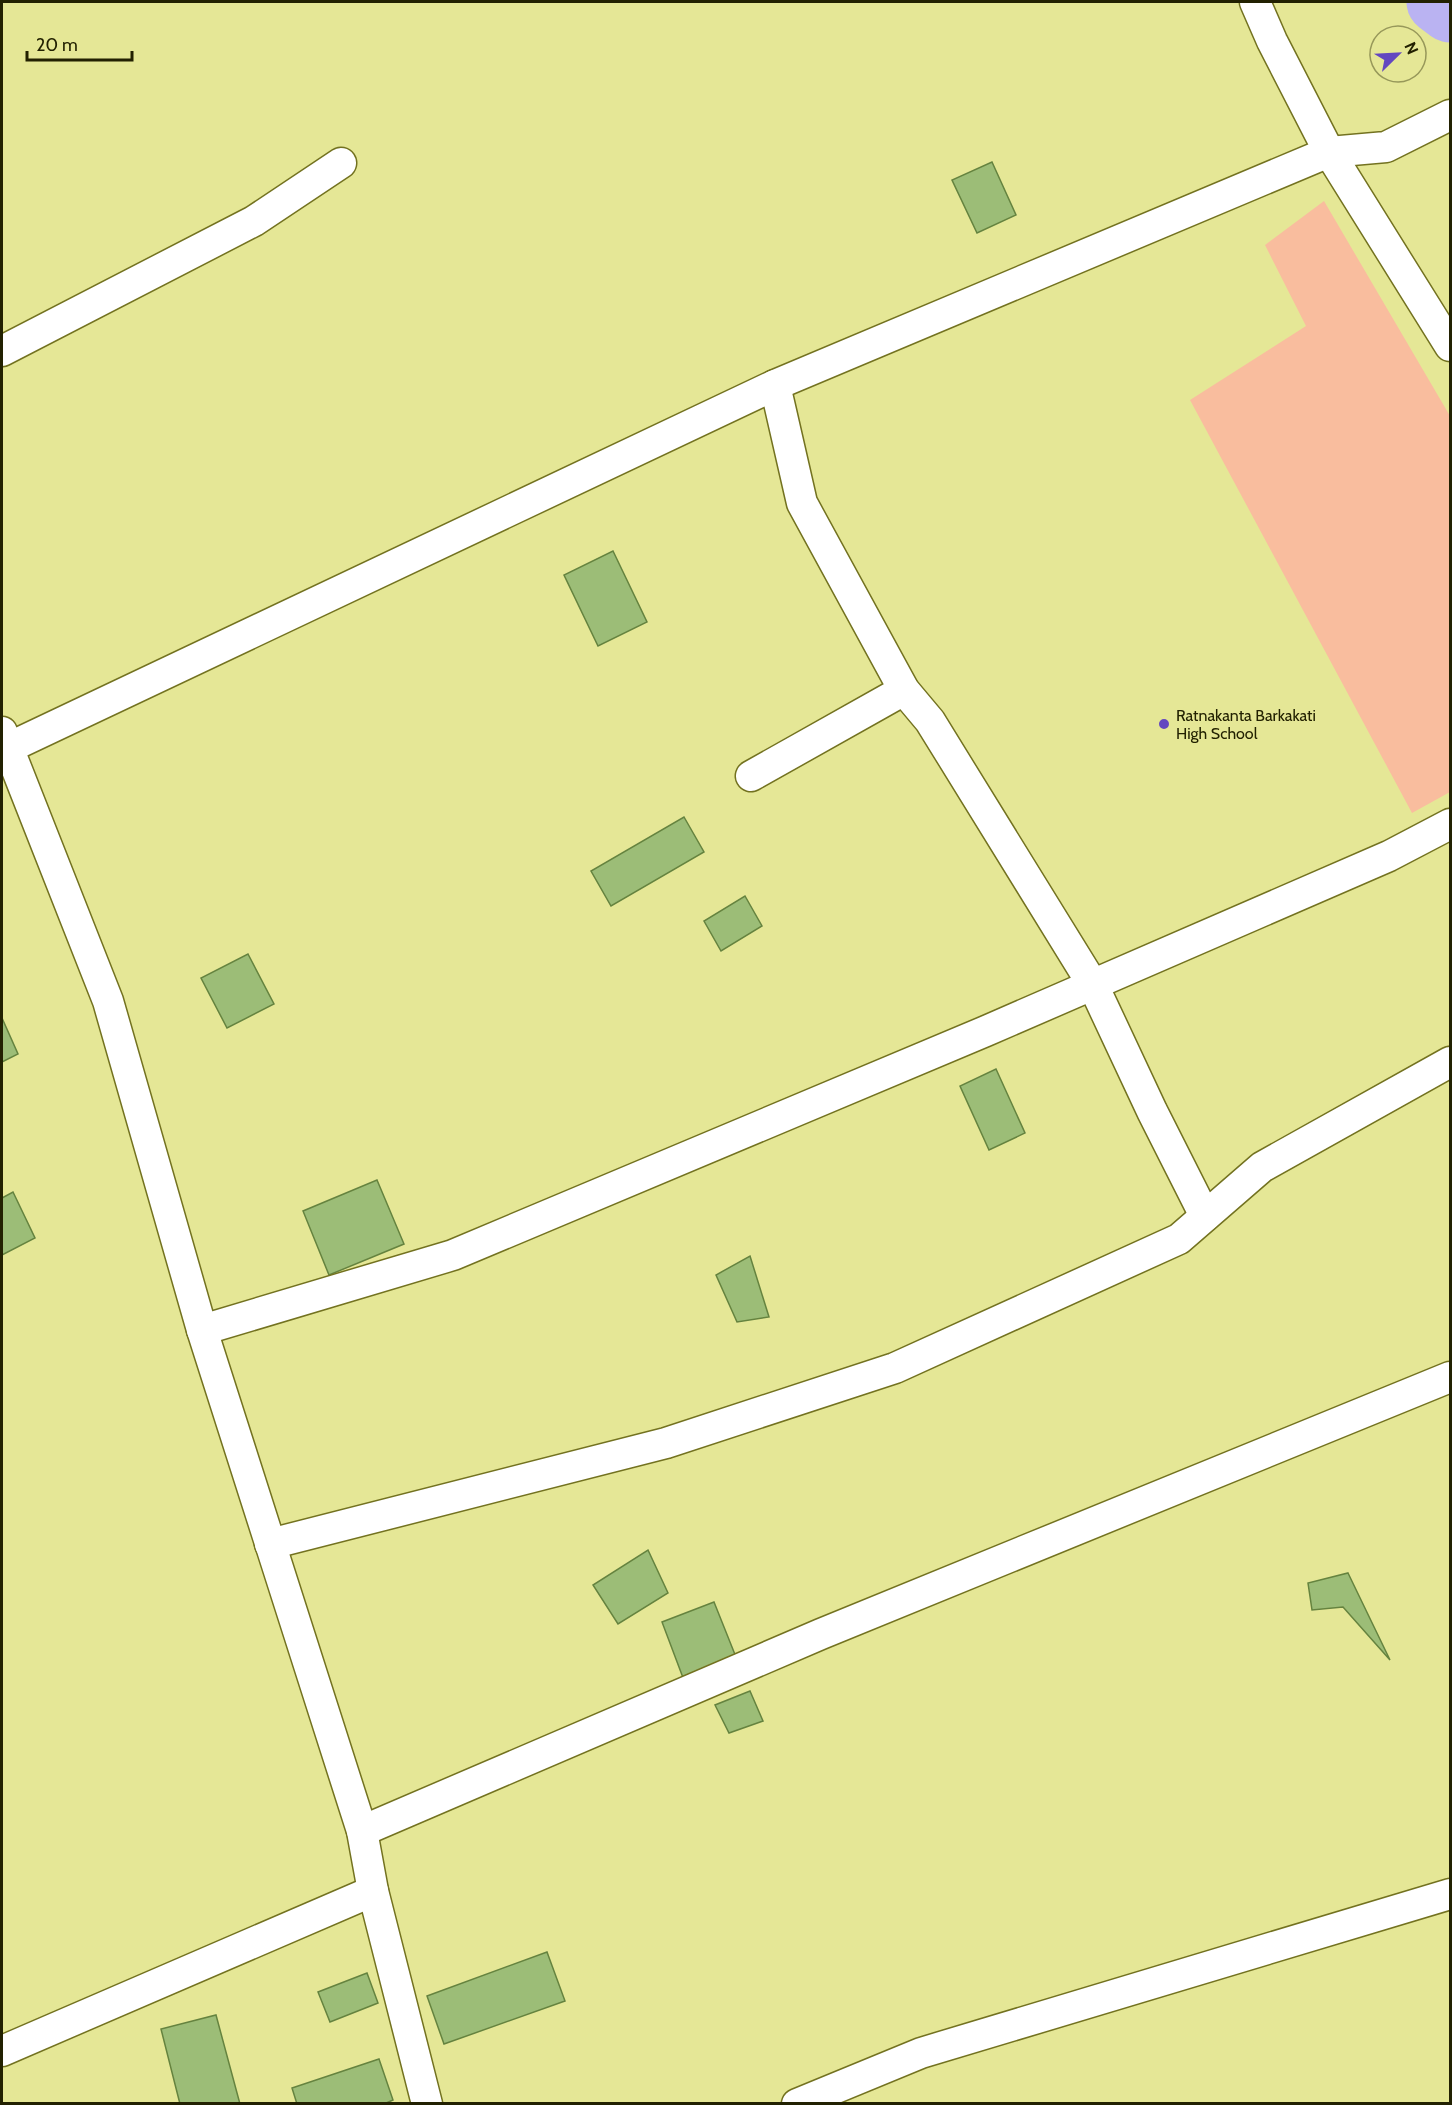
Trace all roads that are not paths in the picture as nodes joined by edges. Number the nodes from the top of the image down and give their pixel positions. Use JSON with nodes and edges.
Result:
{"nodes":[{"id":1,"x":1255,"y":2,"type":"edge"},
{"id":2,"x":1450,"y":115,"type":"edge"},
{"id":3,"x":1329,"y":152,"type":"junction"},
{"id":4,"x":341,"y":164,"type":"dead end"},
{"id":5,"x":1450,"y":346,"type":"edge"},
{"id":6,"x":2,"y":351,"type":"edge"},
{"id":7,"x":775,"y":386,"type":"junction"},
{"id":8,"x":904,"y":690,"type":"junction"},
{"id":9,"x":5,"y":740,"type":"edge"},
{"id":10,"x":751,"y":777,"type":"dead end"},
{"id":11,"x":1450,"y":824,"type":"edge"},
{"id":12,"x":1093,"y":985,"type":"junction"},
{"id":13,"x":1450,"y":1062,"type":"edge"},
{"id":14,"x":1205,"y":1216,"type":"junction"},
{"id":15,"x":202,"y":1330,"type":"junction"},
{"id":16,"x":1450,"y":1377,"type":"edge"},
{"id":17,"x":270,"y":1544,"type":"junction"},
{"id":18,"x":362,"y":1831,"type":"junction"},
{"id":19,"x":372,"y":1892,"type":"junction"},
{"id":20,"x":1450,"y":1894,"type":"edge"},
{"id":21,"x":2,"y":2051,"type":"edge"},
{"id":22,"x":427,"y":2103,"type":"edge"},
{"id":23,"x":797,"y":2103,"type":"edge"}],
"edges":[{"from":1,"to":3,"type":"street"},
{"from":2,"to":3,"type":"street"},
{"from":3,"to":5,"type":"street"},
{"from":3,"to":7,"type":"street"},
{"from":4,"to":6,"type":"street"},
{"from":7,"to":8,"type":"street"},
{"from":7,"to":9,"type":"street"},
{"from":8,"to":10,"type":"street"},
{"from":8,"to":12,"type":"street"},
{"from":9,"to":15,"type":"street"},
{"from":11,"to":12,"type":"street"},
{"from":12,"to":14,"type":"street"},
{"from":12,"to":15,"type":"street"},
{"from":13,"to":14,"type":"street"},
{"from":14,"to":17,"type":"street"},
{"from":15,"to":17,"type":"street"},
{"from":16,"to":18,"type":"street"},
{"from":17,"to":18,"type":"street"},
{"from":18,"to":19,"type":"street"},
{"from":19,"to":21,"type":"street"},
{"from":19,"to":22,"type":"street"},
{"from":20,"to":23,"type":"street"}]}
